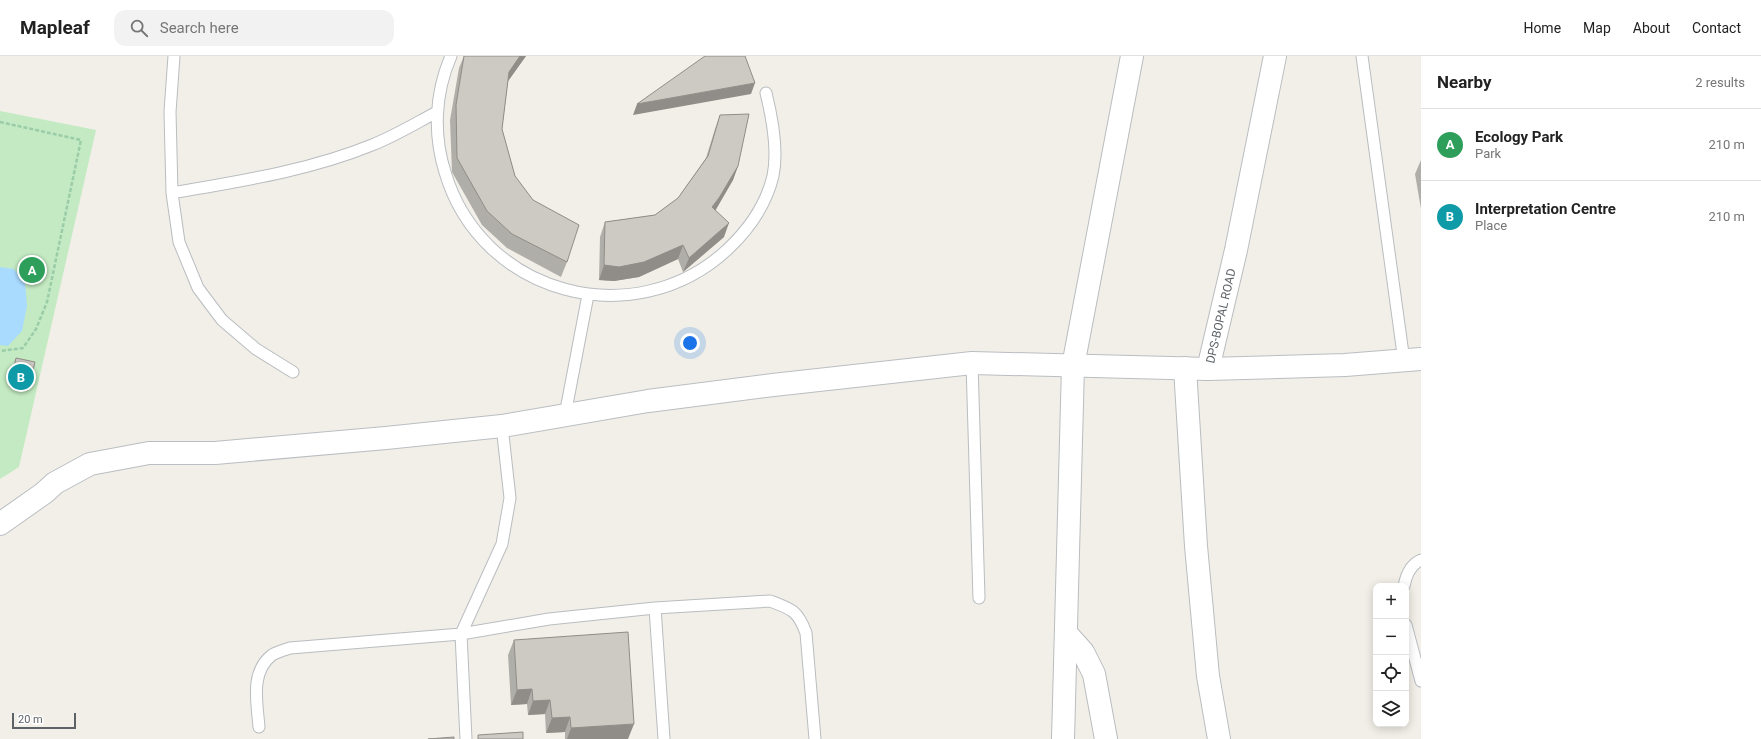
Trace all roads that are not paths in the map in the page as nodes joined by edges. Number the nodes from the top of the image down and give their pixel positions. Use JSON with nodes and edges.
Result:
{"nodes":[{"id":1,"x":174,"y":56,"type":"edge"},
{"id":2,"x":451,"y":56,"type":"edge"},
{"id":3,"x":1132,"y":56,"type":"edge"},
{"id":4,"x":1275,"y":56,"type":"edge"},
{"id":5,"x":1362,"y":56,"type":"edge"},
{"id":6,"x":766,"y":93,"type":"dead end"},
{"id":7,"x":437,"y":112,"type":"junction"},
{"id":8,"x":172,"y":193,"type":"junction"},
{"id":9,"x":588,"y":295,"type":"junction"},
{"id":10,"x":1413,"y":360,"type":"edge"},
{"id":11,"x":972,"y":363,"type":"junction"},
{"id":12,"x":1073,"y":366,"type":"junction"},
{"id":13,"x":1185,"y":368,"type":"junction"},
{"id":14,"x":1208,"y":368,"type":"junction"},
{"id":15,"x":293,"y":372,"type":"dead end"},
{"id":16,"x":565,"y":415,"type":"junction"},
{"id":17,"x":502,"y":426,"type":"junction"},
{"id":18,"x":0,"y":524,"type":"edge"},
{"id":19,"x":1421,"y":560,"type":"edge"},
{"id":20,"x":1405,"y":583,"type":"edge"},
{"id":21,"x":979,"y":598,"type":"dead end"},
{"id":22,"x":655,"y":608,"type":"junction"},
{"id":23,"x":1066,"y":633,"type":"junction"},
{"id":24,"x":461,"y":634,"type":"junction"},
{"id":25,"x":1409,"y":636,"type":"edge"},
{"id":26,"x":1421,"y":681,"type":"edge"},
{"id":27,"x":259,"y":727,"type":"dead end"},
{"id":28,"x":466,"y":739,"type":"edge"},
{"id":29,"x":664,"y":739,"type":"edge"},
{"id":30,"x":815,"y":739,"type":"edge"},
{"id":31,"x":1063,"y":739,"type":"edge"},
{"id":32,"x":1106,"y":739,"type":"edge"},
{"id":33,"x":1219,"y":739,"type":"edge"}],
"edges":[{"from":1,"to":8,"type":"lane"},
{"from":2,"to":7,"type":"lane"},
{"from":3,"to":12,"type":"street"},
{"from":4,"to":14,"type":"street","name":"DPS-BOPAL ROAD"},
{"from":5,"to":10,"type":"lane"},
{"from":6,"to":9,"type":"lane"},
{"from":7,"to":8,"type":"lane"},
{"from":7,"to":9,"type":"lane"},
{"from":8,"to":15,"type":"lane"},
{"from":9,"to":16,"type":"lane"},
{"from":10,"to":14,"type":"street","name":"DPS-BOPAL ROAD"},
{"from":11,"to":12,"type":"street"},
{"from":11,"to":16,"type":"street"},
{"from":11,"to":21,"type":"lane"},
{"from":12,"to":13,"type":"street"},
{"from":12,"to":23,"type":"street"},
{"from":13,"to":14,"type":"street"},
{"from":13,"to":33,"type":"street"},
{"from":16,"to":17,"type":"street"},
{"from":17,"to":18,"type":"street"},
{"from":17,"to":24,"type":"lane"},
{"from":19,"to":20,"type":"lane"},
{"from":22,"to":24,"type":"lane"},
{"from":22,"to":29,"type":"lane"},
{"from":22,"to":30,"type":"lane"},
{"from":23,"to":31,"type":"street"},
{"from":23,"to":32,"type":"street"},
{"from":24,"to":27,"type":"lane"},
{"from":24,"to":28,"type":"lane"},
{"from":25,"to":26,"type":"lane"}]}
